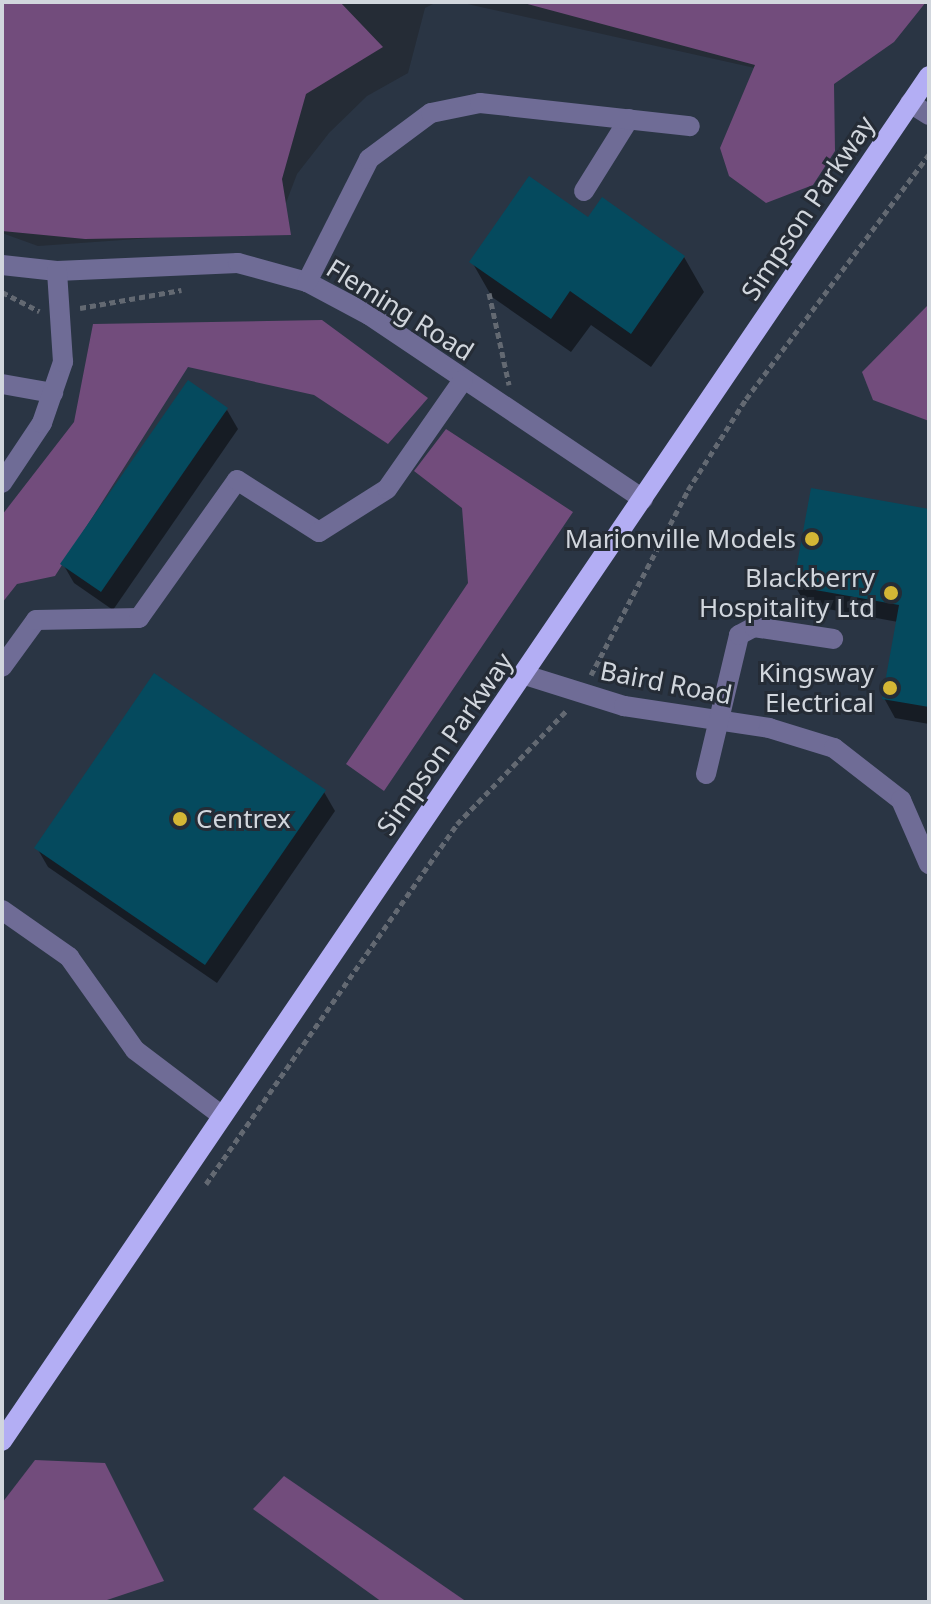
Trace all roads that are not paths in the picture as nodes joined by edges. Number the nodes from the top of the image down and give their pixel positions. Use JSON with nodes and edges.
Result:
{"nodes":[{"id":1,"x":929,"y":76,"type":"edge"},
{"id":2,"x":910,"y":103,"type":"junction"},
{"id":3,"x":929,"y":115,"type":"edge"},
{"id":4,"x":629,"y":119,"type":"junction"},
{"id":5,"x":690,"y":126,"type":"dead end"},
{"id":6,"x":584,"y":191,"type":"dead end"},
{"id":7,"x":2,"y":265,"type":"edge"},
{"id":8,"x":57,"y":271,"type":"junction"},
{"id":9,"x":307,"y":282,"type":"junction"},
{"id":10,"x":463,"y":380,"type":"junction"},
{"id":11,"x":2,"y":384,"type":"edge"},
{"id":12,"x":53,"y":393,"type":"junction"},
{"id":13,"x":2,"y":483,"type":"edge"},
{"id":14,"x":643,"y":499,"type":"junction"},
{"id":15,"x":833,"y":639,"type":"dead end"},
{"id":16,"x":2,"y":667,"type":"edge"},
{"id":17,"x":525,"y":675,"type":"junction"},
{"id":18,"x":716,"y":720,"type":"junction"},
{"id":19,"x":706,"y":774,"type":"dead end"},
{"id":20,"x":923,"y":823,"type":"edge"},
{"id":21,"x":929,"y":864,"type":"edge"},
{"id":22,"x":2,"y":910,"type":"edge"},
{"id":23,"x":221,"y":1115,"type":"junction"},
{"id":24,"x":2,"y":1441,"type":"edge"}],
"edges":[{"from":1,"to":2,"type":"main road","name":"Simpson Parkway"},
{"from":2,"to":3,"type":"street"},
{"from":2,"to":14,"type":"main road","name":"Simpson Parkway"},
{"from":4,"to":5,"type":"street"},
{"from":4,"to":6,"type":"street"},
{"from":4,"to":9,"type":"street"},
{"from":7,"to":8,"type":"street","name":"Fleming Road"},
{"from":8,"to":9,"type":"street","name":"Fleming Road"},
{"from":8,"to":12,"type":"street"},
{"from":9,"to":10,"type":"street","name":"Fleming Road"},
{"from":10,"to":14,"type":"street","name":"Fleming Road"},
{"from":10,"to":16,"type":"street"},
{"from":11,"to":12,"type":"street"},
{"from":12,"to":13,"type":"street"},
{"from":14,"to":17,"type":"main road","name":"Simpson Parkway"},
{"from":15,"to":18,"type":"street"},
{"from":17,"to":18,"type":"street","name":"Baird Road"},
{"from":17,"to":23,"type":"main road","name":"Simpson Parkway"},
{"from":18,"to":19,"type":"street"},
{"from":18,"to":20,"type":"street","name":"Baird Road"},
{"from":20,"to":21,"type":"street","name":"Baird Road"},
{"from":22,"to":23,"type":"street"},
{"from":23,"to":24,"type":"main road","name":"Simpson Parkway"}]}
